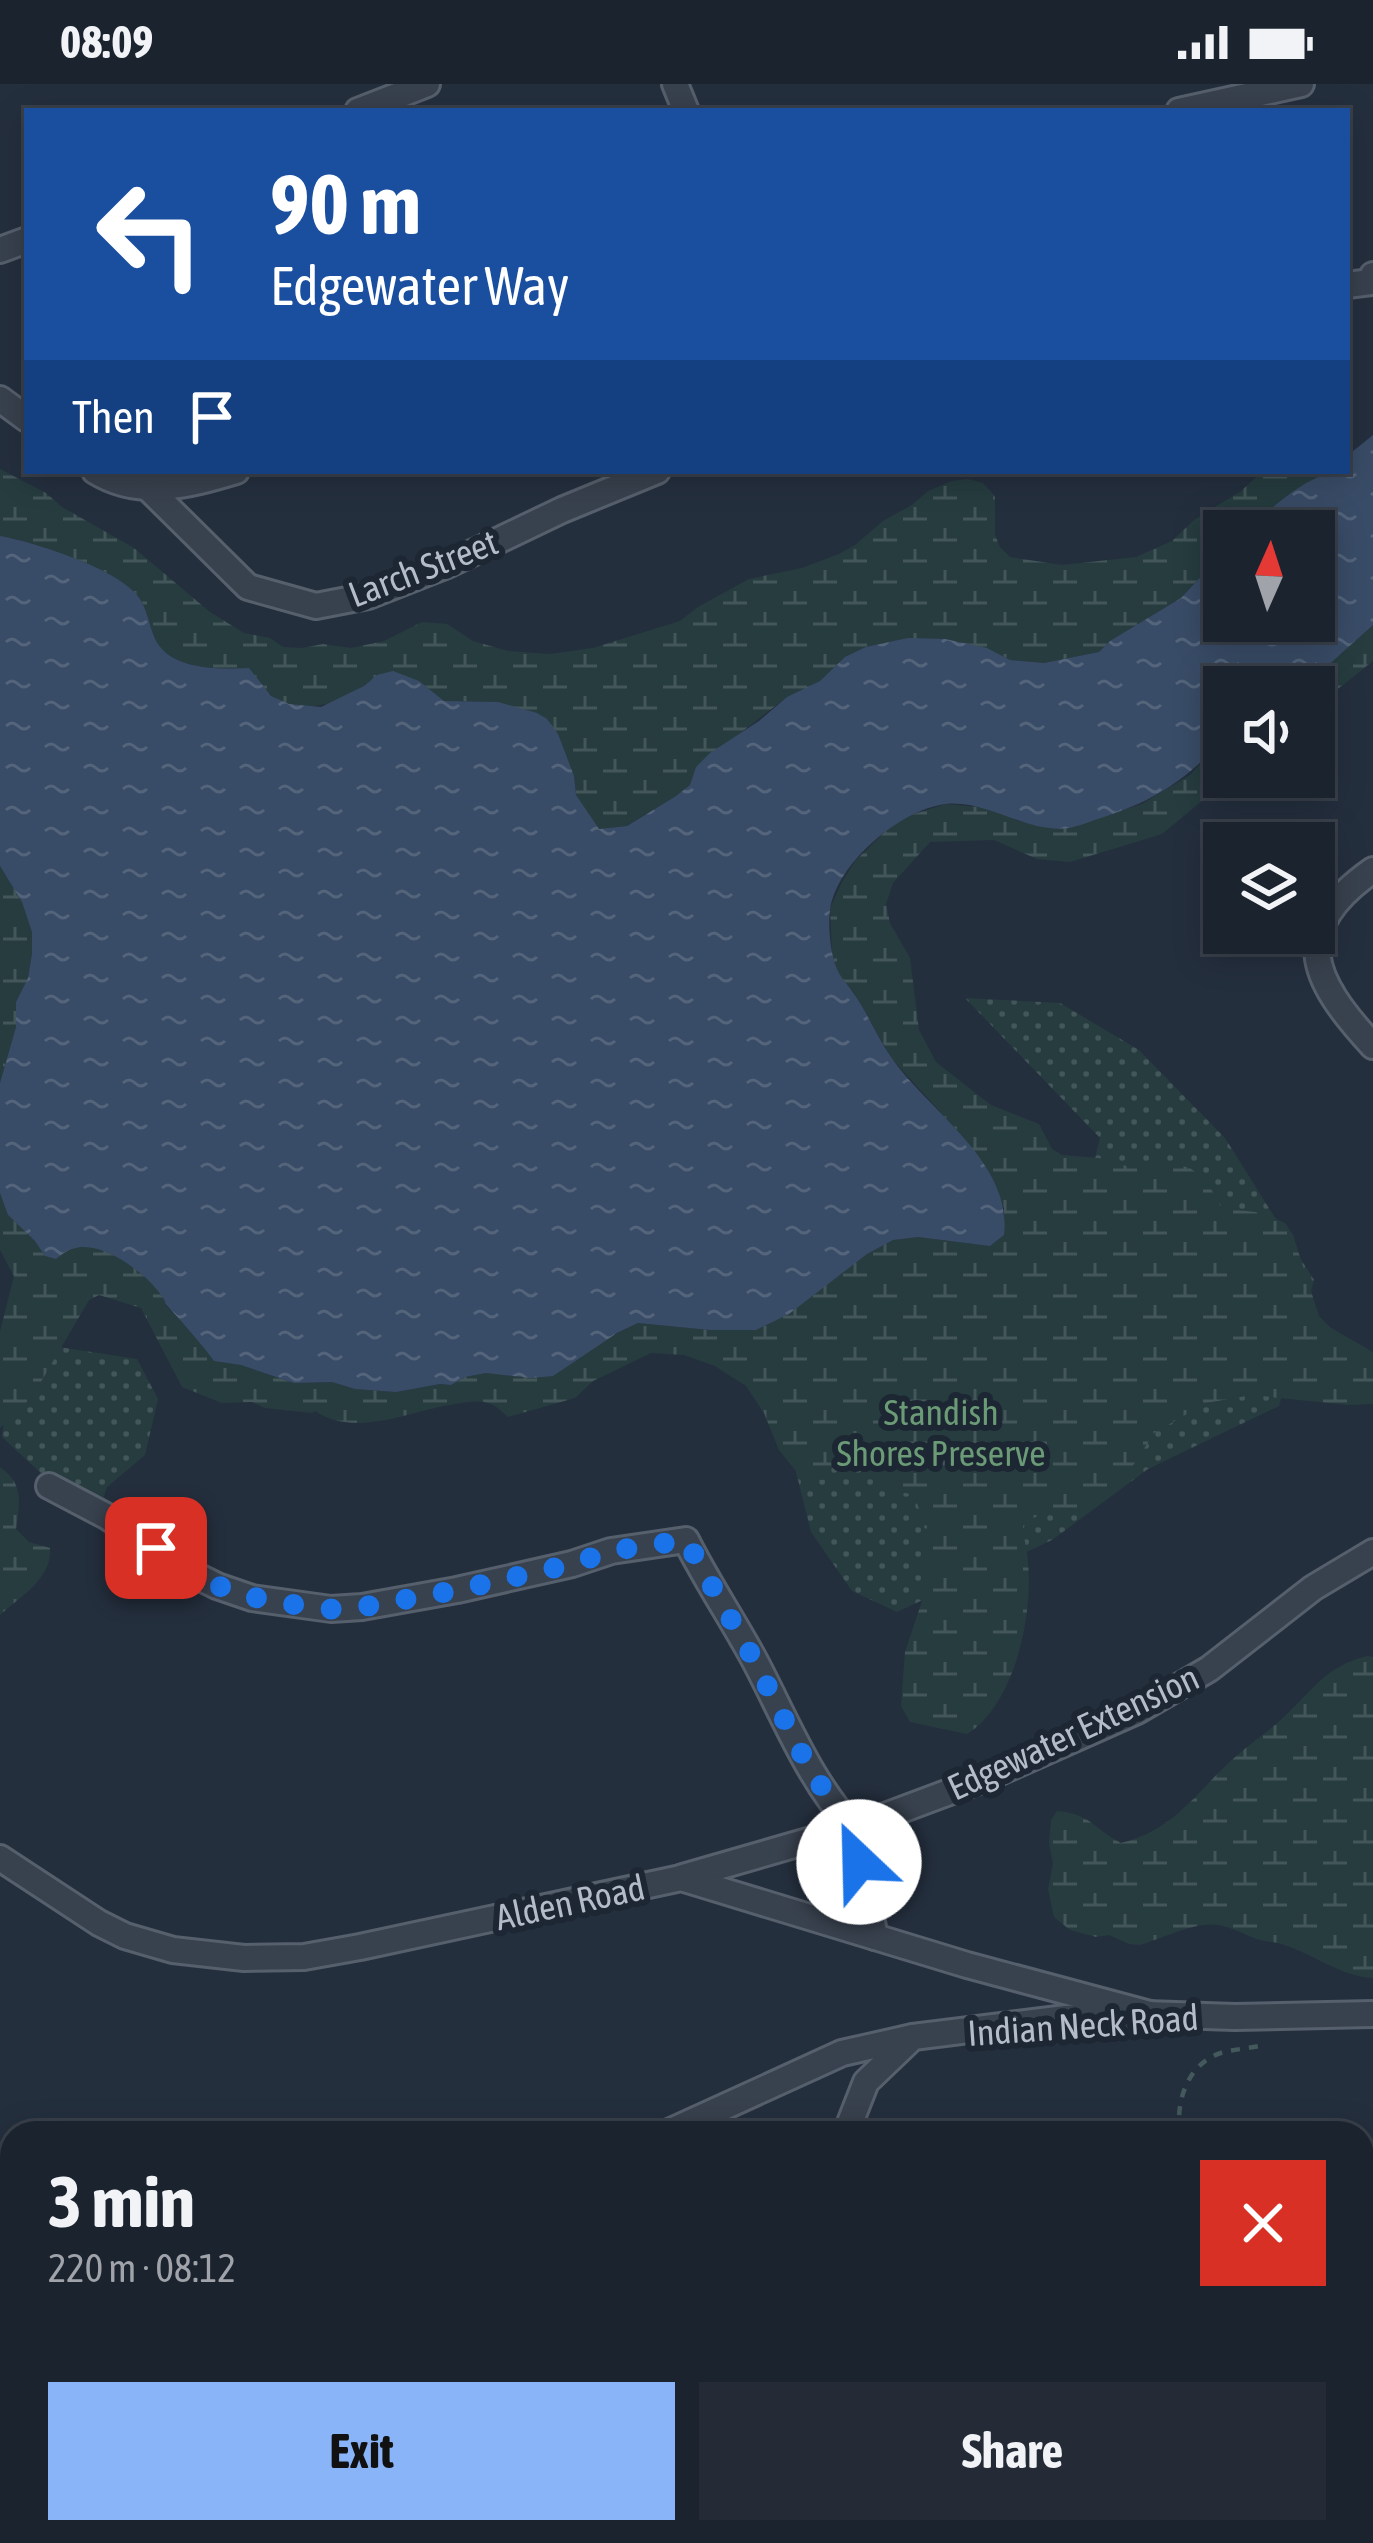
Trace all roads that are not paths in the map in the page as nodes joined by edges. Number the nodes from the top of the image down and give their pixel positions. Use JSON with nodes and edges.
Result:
{"nodes":[{"id":1,"x":427,"y":84,"type":"edge"},
{"id":2,"x":1301,"y":84,"type":"edge"},
{"id":3,"x":366,"y":108,"type":"edge"},
{"id":4,"x":1193,"y":108,"type":"edge"},
{"id":5,"x":100,"y":474,"type":"edge"},
{"id":6,"x":226,"y":474,"type":"edge"},
{"id":7,"x":650,"y":474,"type":"edge"},
{"id":8,"x":148,"y":488,"type":"junction"},
{"id":9,"x":1373,"y":870,"type":"edge"},
{"id":10,"x":1373,"y":1046,"type":"edge"},
{"id":11,"x":49,"y":1486,"type":"dead end"},
{"id":12,"x":1373,"y":1552,"type":"edge"},
{"id":13,"x":853,"y":1828,"type":"junction"},
{"id":14,"x":0,"y":1858,"type":"edge"},
{"id":15,"x":681,"y":1878,"type":"junction"},
{"id":16,"x":875,"y":1937,"type":"junction"},
{"id":17,"x":1150,"y":2014,"type":"junction"},
{"id":18,"x":1373,"y":2014,"type":"edge"},
{"id":19,"x":913,"y":2037,"type":"junction"},
{"id":20,"x":693,"y":2121,"type":"edge"},
{"id":21,"x":851,"y":2121,"type":"edge"}],
"edges":[{"from":1,"to":3,"type":"street"},
{"from":2,"to":4,"type":"street"},
{"from":5,"to":8,"type":"street"},
{"from":6,"to":8,"type":"street"},
{"from":7,"to":8,"type":"street","name":"Larch Street"},
{"from":9,"to":10,"type":"street"},
{"from":11,"to":13,"type":"street"},
{"from":12,"to":13,"type":"street","name":"Edgewater Extension"},
{"from":13,"to":15,"type":"street","name":"Edgewater Extension"},
{"from":13,"to":16,"type":"street"},
{"from":14,"to":15,"type":"street","name":"Alden Road"},
{"from":15,"to":16,"type":"street","name":"Alden Road"},
{"from":16,"to":17,"type":"street","name":"Alden Road"},
{"from":17,"to":18,"type":"street","name":"Indian Neck Road"},
{"from":17,"to":19,"type":"street","name":"Indian Neck Road"},
{"from":19,"to":20,"type":"street","name":"Indian Neck Road"},
{"from":19,"to":21,"type":"street"}]}
